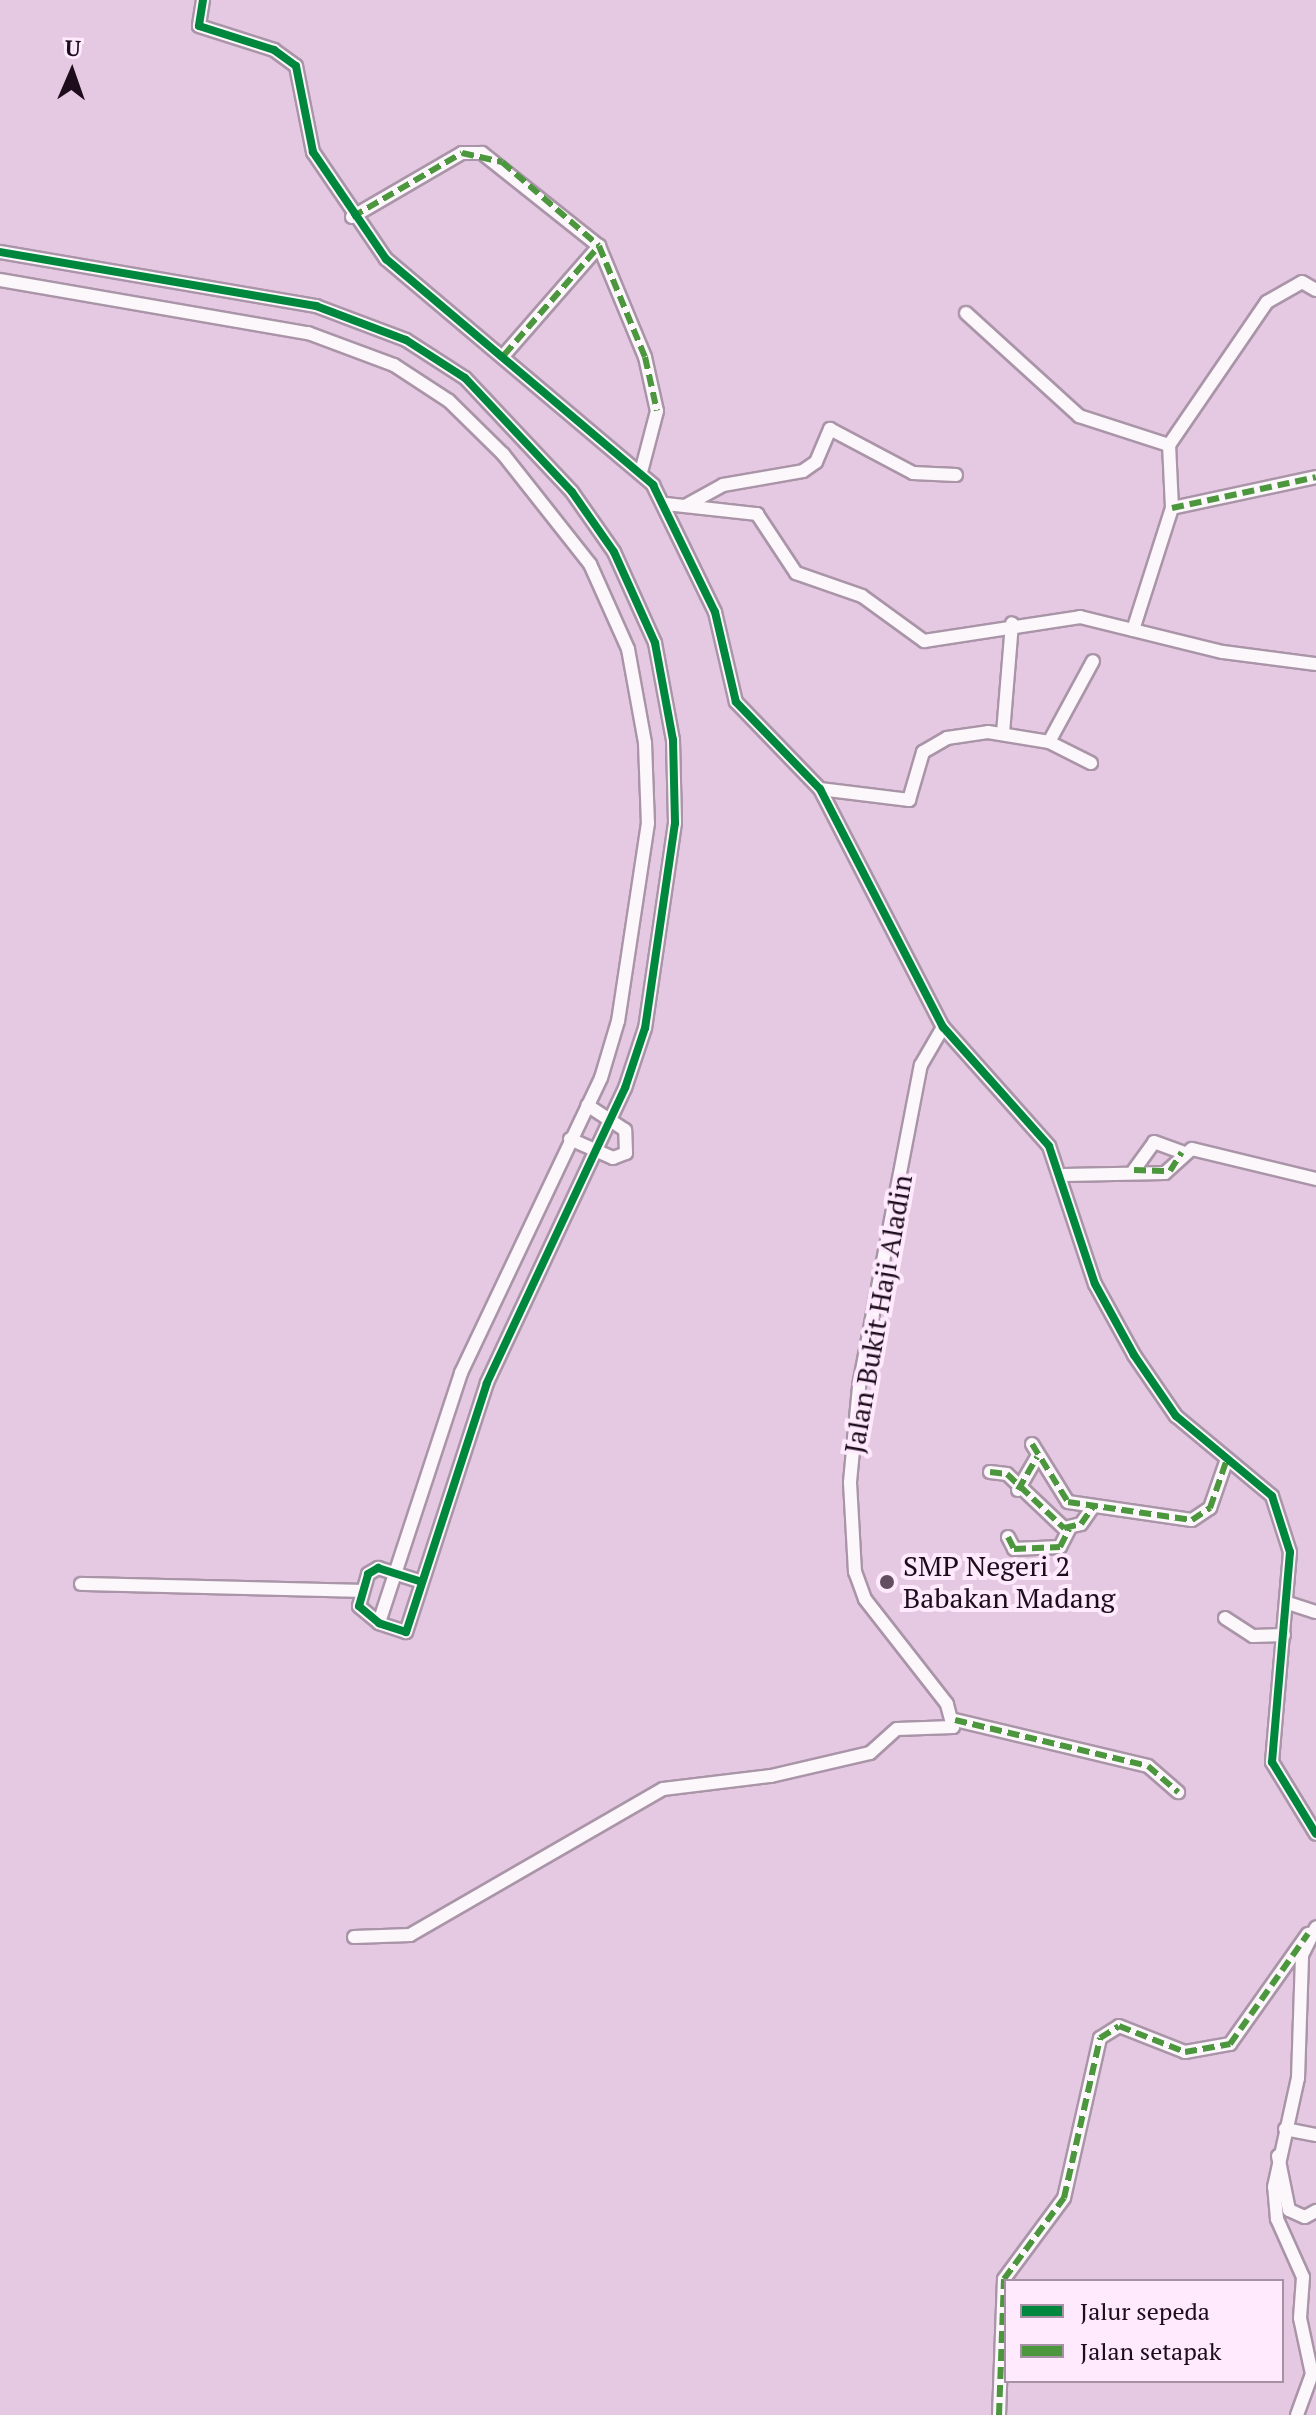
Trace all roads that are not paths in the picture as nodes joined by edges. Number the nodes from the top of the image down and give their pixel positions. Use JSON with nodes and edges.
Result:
{"nodes":[{"id":1,"x":203,"y":0,"type":"edge"},
{"id":2,"x":352,"y":217,"type":"junction"},
{"id":3,"x":599,"y":246,"type":"junction"},
{"id":4,"x":0,"y":252,"type":"edge"},
{"id":5,"x":0,"y":280,"type":"edge"},
{"id":6,"x":1316,"y":290,"type":"edge"},
{"id":7,"x":966,"y":313,"type":"dead end"},
{"id":8,"x":504,"y":355,"type":"junction"},
{"id":9,"x":1169,"y":445,"type":"junction"},
{"id":10,"x":641,"y":472,"type":"junction"},
{"id":11,"x":956,"y":475,"type":"dead end"},
{"id":12,"x":1316,"y":477,"type":"edge"},
{"id":13,"x":666,"y":504,"type":"junction"},
{"id":14,"x":685,"y":506,"type":"junction"},
{"id":15,"x":1172,"y":508,"type":"junction"},
{"id":16,"x":1012,"y":623,"type":"junction"},
{"id":17,"x":1133,"y":630,"type":"junction"},
{"id":18,"x":1093,"y":661,"type":"dead end"},
{"id":19,"x":1316,"y":664,"type":"edge"},
{"id":20,"x":1003,"y":733,"type":"junction"},
{"id":21,"x":1049,"y":742,"type":"junction"},
{"id":22,"x":1091,"y":763,"type":"dead end"},
{"id":23,"x":820,"y":789,"type":"junction"},
{"id":24,"x":943,"y":1027,"type":"junction"},
{"id":25,"x":587,"y":1105,"type":"junction"},
{"id":26,"x":610,"y":1117,"type":"junction"},
{"id":27,"x":570,"y":1139,"type":"junction"},
{"id":28,"x":593,"y":1151,"type":"junction"},
{"id":29,"x":1182,"y":1152,"type":"junction"},
{"id":30,"x":1134,"y":1170,"type":"junction"},
{"id":31,"x":1064,"y":1175,"type":"junction"},
{"id":32,"x":1316,"y":1179,"type":"edge"},
{"id":33,"x":1032,"y":1444,"type":"dead end"},
{"id":34,"x":1037,"y":1457,"type":"junction"},
{"id":35,"x":1227,"y":1459,"type":"junction"},
{"id":36,"x":990,"y":1472,"type":"dead end"},
{"id":37,"x":1018,"y":1490,"type":"junction"},
{"id":38,"x":1093,"y":1507,"type":"junction"},
{"id":39,"x":1069,"y":1529,"type":"junction"},
{"id":40,"x":1008,"y":1537,"type":"dead end"},
{"id":41,"x":393,"y":1571,"type":"junction"},
{"id":42,"x":419,"y":1581,"type":"junction"},
{"id":43,"x":81,"y":1584,"type":"dead end"},
{"id":44,"x":359,"y":1591,"type":"junction"},
{"id":45,"x":1288,"y":1603,"type":"junction"},
{"id":46,"x":1316,"y":1612,"type":"edge"},
{"id":47,"x":1225,"y":1618,"type":"dead end"},
{"id":48,"x":379,"y":1623,"type":"junction"},
{"id":49,"x":1284,"y":1635,"type":"junction"},
{"id":50,"x":955,"y":1720,"type":"junction"},
{"id":51,"x":1178,"y":1792,"type":"dead end"},
{"id":52,"x":1316,"y":1834,"type":"edge"},
{"id":53,"x":1312,"y":1930,"type":"edge"},
{"id":54,"x":354,"y":1937,"type":"dead end"},
{"id":55,"x":1285,"y":2129,"type":"junction"},
{"id":56,"x":1316,"y":2135,"type":"edge"},
{"id":57,"x":1278,"y":2156,"type":"junction"},
{"id":58,"x":1316,"y":2211,"type":"edge"},
{"id":59,"x":999,"y":2415,"type":"edge"},
{"id":60,"x":1297,"y":2415,"type":"edge"}],
"edges":[{"from":1,"to":2,"type":"street"},
{"from":2,"to":3,"type":"street"},
{"from":2,"to":8,"type":"street"},
{"from":3,"to":8,"type":"street"},
{"from":3,"to":10,"type":"street"},
{"from":4,"to":26,"type":"street"},
{"from":5,"to":25,"type":"street"},
{"from":6,"to":9,"type":"street"},
{"from":7,"to":9,"type":"street"},
{"from":8,"to":10,"type":"street"},
{"from":9,"to":15,"type":"street"},
{"from":10,"to":13,"type":"street"},
{"from":11,"to":14,"type":"street"},
{"from":12,"to":15,"type":"street"},
{"from":13,"to":14,"type":"street"},
{"from":13,"to":23,"type":"street"},
{"from":14,"to":16,"type":"street"},
{"from":15,"to":17,"type":"street"},
{"from":16,"to":17,"type":"street"},
{"from":16,"to":20,"type":"street"},
{"from":17,"to":19,"type":"street"},
{"from":18,"to":21,"type":"street"},
{"from":20,"to":21,"type":"street"},
{"from":20,"to":23,"type":"street"},
{"from":21,"to":22,"type":"street"},
{"from":23,"to":24,"type":"street"},
{"from":24,"to":31,"type":"street"},
{"from":24,"to":50,"type":"street","name":"Jalan Bukit Haji Aladin"},
{"from":25,"to":26,"type":"street"},
{"from":25,"to":27,"type":"street"},
{"from":26,"to":28,"type":"street"},
{"from":26,"to":28,"type":"street"},
{"from":27,"to":28,"type":"street"},
{"from":27,"to":41,"type":"street"},
{"from":28,"to":42,"type":"street"},
{"from":29,"to":30,"type":"street"},
{"from":29,"to":30,"type":"street"},
{"from":29,"to":32,"type":"street"},
{"from":30,"to":31,"type":"street"},
{"from":31,"to":35,"type":"street"},
{"from":33,"to":34,"type":"street"},
{"from":34,"to":37,"type":"street"},
{"from":34,"to":38,"type":"street"},
{"from":35,"to":38,"type":"street"},
{"from":35,"to":45,"type":"street"},
{"from":36,"to":37,"type":"street"},
{"from":37,"to":39,"type":"street"},
{"from":38,"to":39,"type":"street"},
{"from":39,"to":40,"type":"street"},
{"from":41,"to":42,"type":"street"},
{"from":41,"to":44,"type":"street"},
{"from":41,"to":48,"type":"street"},
{"from":42,"to":48,"type":"street"},
{"from":43,"to":44,"type":"street"},
{"from":44,"to":48,"type":"street"},
{"from":45,"to":46,"type":"street"},
{"from":45,"to":49,"type":"street"},
{"from":47,"to":49,"type":"street"},
{"from":49,"to":52,"type":"street"},
{"from":50,"to":51,"type":"street"},
{"from":50,"to":54,"type":"street"},
{"from":53,"to":55,"type":"street"},
{"from":53,"to":59,"type":"street"},
{"from":55,"to":56,"type":"street"},
{"from":55,"to":57,"type":"street"},
{"from":57,"to":58,"type":"street"},
{"from":57,"to":60,"type":"street"}]}
